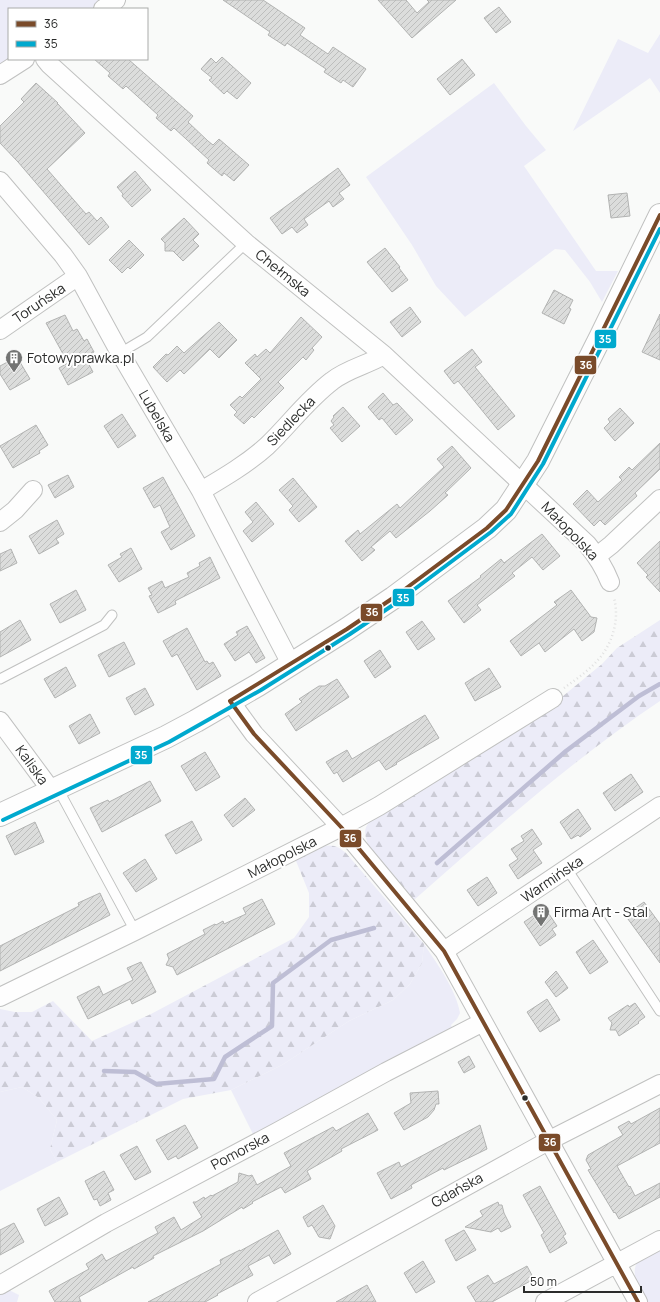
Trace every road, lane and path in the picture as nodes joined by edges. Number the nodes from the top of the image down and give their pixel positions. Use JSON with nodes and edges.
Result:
{"nodes":[{"id":1,"x":116,"y":0,"type":"edge"},
{"id":2,"x":104,"y":8,"type":"edge"},
{"id":3,"x":23,"y":60,"type":"edge"},
{"id":4,"x":46,"y":60,"type":"edge"},
{"id":5,"x":0,"y":75,"type":"edge"},
{"id":6,"x":0,"y":181,"type":"edge"},
{"id":7,"x":660,"y":215,"type":"edge"},
{"id":8,"x":246,"y":243,"type":"junction"},
{"id":9,"x":78,"y":276,"type":"junction"},
{"id":10,"x":0,"y":330,"type":"edge"},
{"id":11,"x":120,"y":353,"type":"junction"},
{"id":12,"x":384,"y":355,"type":"junction"},
{"id":13,"x":523,"y":484,"type":"junction"},
{"id":14,"x":33,"y":490,"type":"dead end"},
{"id":15,"x":201,"y":491,"type":"junction"},
{"id":16,"x":660,"y":499,"type":"edge"},
{"id":17,"x":0,"y":522,"type":"edge"},
{"id":18,"x":597,"y":556,"type":"junction"},
{"id":19,"x":610,"y":582,"type":"joint"},
{"id":20,"x":112,"y":615,"type":"dead end"},
{"id":21,"x":291,"y":664,"type":"junction"},
{"id":22,"x":0,"y":679,"type":"edge"},
{"id":23,"x":553,"y":698,"type":"joint"},
{"id":24,"x":230,"y":701,"type":"junction"},
{"id":25,"x":0,"y":721,"type":"edge"},
{"id":26,"x":54,"y":789,"type":"junction"},
{"id":27,"x":660,"y":806,"type":"edge"},
{"id":28,"x":0,"y":815,"type":"edge"},
{"id":29,"x":341,"y":827,"type":"junction"},
{"id":30,"x":567,"y":869,"type":"junction"},
{"id":31,"x":135,"y":931,"type":"junction"},
{"id":32,"x":444,"y":951,"type":"junction"},
{"id":33,"x":0,"y":997,"type":"edge"},
{"id":34,"x":660,"y":1011,"type":"edge"},
{"id":35,"x":483,"y":1022,"type":"junction"},
{"id":36,"x":660,"y":1084,"type":"edge"},
{"id":37,"x":548,"y":1141,"type":"junction"},
{"id":38,"x":660,"y":1240,"type":"edge"},
{"id":39,"x":617,"y":1262,"type":"junction"},
{"id":40,"x":0,"y":1284,"type":"edge"},
{"id":41,"x":257,"y":1302,"type":"edge"},
{"id":42,"x":545,"y":1302,"type":"edge"},
{"id":43,"x":638,"y":1302,"type":"edge"}],
"edges":[{"from":1,"to":2,"type":"street"},
{"from":3,"to":5,"type":"street"},
{"from":4,"to":8,"type":"street","name":"Chełmska"},
{"from":6,"to":9,"type":"street","name":"Lubelska"},
{"from":7,"to":13,"type":"street"},
{"from":8,"to":11,"type":"lane"},
{"from":8,"to":12,"type":"street","name":"Chełmska"},
{"from":9,"to":10,"type":"street","name":"Toruńska"},
{"from":9,"to":11,"type":"street","name":"Lubelska"},
{"from":11,"to":15,"type":"street","name":"Lubelska"},
{"from":12,"to":13,"type":"street","name":"Chełmska"},
{"from":12,"to":15,"type":"street","name":"Siedlecka"},
{"from":13,"to":18,"type":"street","name":"Małopolska"},
{"from":13,"to":21,"type":"street"},
{"from":14,"to":17,"type":"street"},
{"from":15,"to":21,"type":"street","name":"Lubelska"},
{"from":16,"to":18,"type":"street"},
{"from":18,"to":19,"type":"street","name":"Małopolska"},
{"from":19,"to":23,"type":"path"},
{"from":20,"to":22,"type":"lane"},
{"from":21,"to":24,"type":"street"},
{"from":23,"to":29,"type":"street","name":"Małopolska"},
{"from":24,"to":26,"type":"street"},
{"from":24,"to":29,"type":"street"},
{"from":25,"to":26,"type":"street","name":"Kaliska"},
{"from":26,"to":28,"type":"street"},
{"from":26,"to":31,"type":"lane"},
{"from":27,"to":30,"type":"street","name":"Warmińska"},
{"from":29,"to":31,"type":"street","name":"Małopolska"},
{"from":29,"to":32,"type":"street"},
{"from":30,"to":32,"type":"street","name":"Warmińska"},
{"from":30,"to":34,"type":"lane"},
{"from":31,"to":33,"type":"street","name":"Małopolska"},
{"from":32,"to":35,"type":"street"},
{"from":35,"to":37,"type":"street"},
{"from":35,"to":40,"type":"street","name":"Pomorska"},
{"from":36,"to":37,"type":"street","name":"Gdańska"},
{"from":37,"to":39,"type":"street"},
{"from":37,"to":41,"type":"street","name":"Gdańska"},
{"from":38,"to":39,"type":"street"},
{"from":39,"to":42,"type":"street"},
{"from":39,"to":43,"type":"street"}]}
